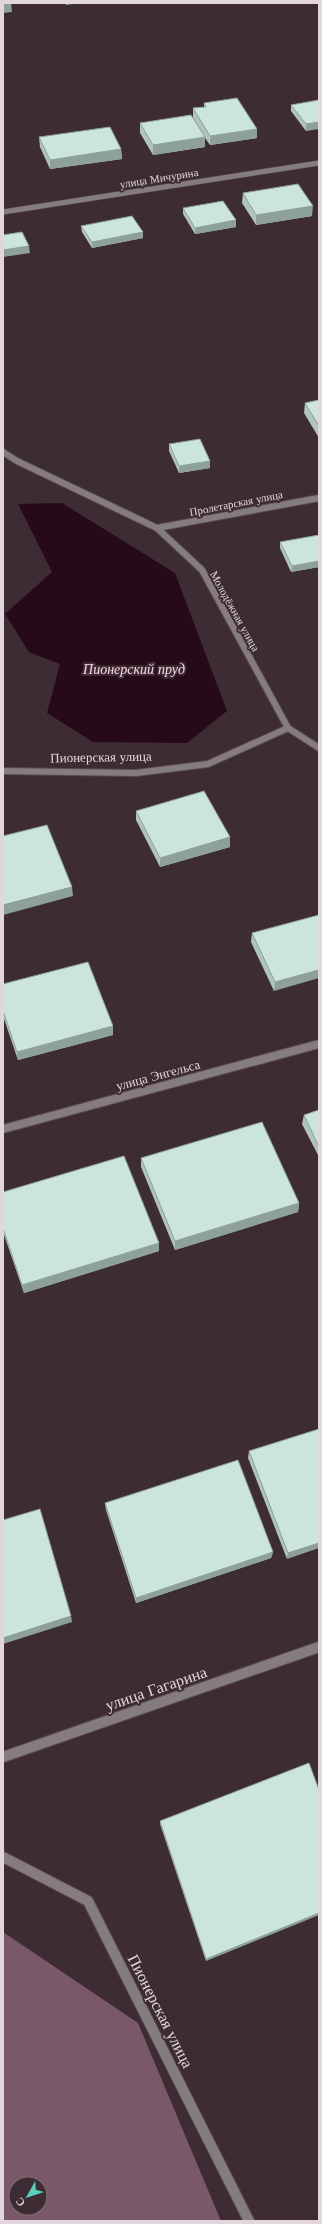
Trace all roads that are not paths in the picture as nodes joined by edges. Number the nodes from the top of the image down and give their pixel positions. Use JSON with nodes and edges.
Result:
{"nodes":[{"id":1,"x":319,"y":163,"type":"edge"},
{"id":2,"x":3,"y":212,"type":"edge"},
{"id":3,"x":3,"y":452,"type":"edge"},
{"id":4,"x":319,"y":498,"type":"edge"},
{"id":5,"x":157,"y":528,"type":"junction"},
{"id":6,"x":288,"y":728,"type":"junction"},
{"id":7,"x":319,"y":748,"type":"edge"},
{"id":8,"x":3,"y":770,"type":"edge"},
{"id":9,"x":319,"y":1044,"type":"edge"},
{"id":10,"x":3,"y":1129,"type":"edge"},
{"id":11,"x":319,"y":1647,"type":"edge"},
{"id":12,"x":3,"y":1757,"type":"edge"},
{"id":13,"x":3,"y":1857,"type":"edge"},
{"id":14,"x":249,"y":2221,"type":"edge"}],
"edges":[{"from":1,"to":2,"type":"street","name":"улица Мичурина"},
{"from":3,"to":5,"type":"street","name":"Молодёжная улица"},
{"from":4,"to":5,"type":"street","name":"Пролетарская улица"},
{"from":5,"to":6,"type":"street","name":"Молодёжная улица"},
{"from":6,"to":7,"type":"street","name":"Молодёжная улица"},
{"from":6,"to":8,"type":"street","name":"Пионерская улица"},
{"from":9,"to":10,"type":"street","name":"улица Энгельса"},
{"from":11,"to":12,"type":"street","name":"улица Гагарина"},
{"from":13,"to":14,"type":"street","name":"Пионерская улица"}]}
